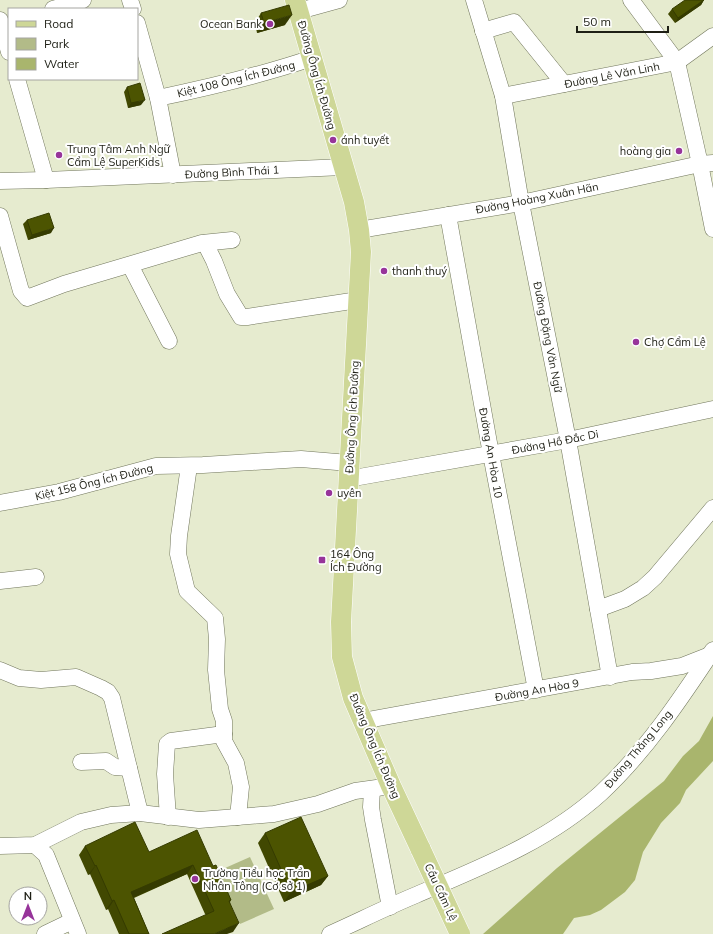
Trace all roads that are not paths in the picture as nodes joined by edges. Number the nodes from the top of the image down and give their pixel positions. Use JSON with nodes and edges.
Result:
{"nodes":[{"id":1,"x":83,"y":0,"type":"edge"},
{"id":2,"x":339,"y":0,"type":"edge"},
{"id":3,"x":474,"y":0,"type":"edge"},
{"id":4,"x":631,"y":0,"type":"edge"},
{"id":5,"x":297,"y":5,"type":"edge"},
{"id":6,"x":56,"y":8,"type":"edge"},
{"id":7,"x":3,"y":22,"type":"edge"},
{"id":8,"x":138,"y":27,"type":"edge"},
{"id":9,"x":483,"y":32,"type":"junction"},
{"id":10,"x":713,"y":36,"type":"edge"},
{"id":11,"x":8,"y":47,"type":"edge"},
{"id":12,"x":312,"y":58,"type":"junction"},
{"id":13,"x":677,"y":62,"type":"junction"},
{"id":14,"x":17,"y":80,"type":"edge"},
{"id":15,"x":564,"y":84,"type":"junction"},
{"id":16,"x":503,"y":96,"type":"junction"},
{"id":17,"x":158,"y":98,"type":"junction"},
{"id":18,"x":707,"y":164,"type":"edge"},
{"id":19,"x":344,"y":167,"type":"junction"},
{"id":20,"x":173,"y":175,"type":"junction"},
{"id":21,"x":46,"y":180,"type":"junction"},
{"id":22,"x":0,"y":181,"type":"edge"},
{"id":23,"x":521,"y":203,"type":"junction"},
{"id":24,"x":448,"y":215,"type":"junction"},
{"id":25,"x":0,"y":216,"type":"edge"},
{"id":26,"x":713,"y":229,"type":"edge"},
{"id":27,"x":359,"y":230,"type":"junction"},
{"id":28,"x":232,"y":240,"type":"dead end"},
{"id":29,"x":205,"y":243,"type":"junction"},
{"id":30,"x":130,"y":265,"type":"junction"},
{"id":31,"x":358,"y":300,"type":"junction"},
{"id":32,"x":169,"y":341,"type":"dead end"},
{"id":33,"x":713,"y":409,"type":"edge"},
{"id":34,"x":568,"y":440,"type":"junction"},
{"id":35,"x":491,"y":454,"type":"junction"},
{"id":36,"x":189,"y":466,"type":"junction"},
{"id":37,"x":349,"y":471,"type":"junction"},
{"id":38,"x":0,"y":503,"type":"edge"},
{"id":39,"x":713,"y":508,"type":"edge"},
{"id":40,"x":36,"y":577,"type":"dead end"},
{"id":41,"x":0,"y":581,"type":"edge"},
{"id":42,"x":598,"y":609,"type":"junction"},
{"id":43,"x":712,"y":652,"type":"edge"},
{"id":44,"x":0,"y":670,"type":"edge"},
{"id":45,"x":610,"y":677,"type":"junction"},
{"id":46,"x":536,"y":690,"type":"junction"},
{"id":47,"x":362,"y":721,"type":"junction"},
{"id":48,"x":224,"y":734,"type":"junction"},
{"id":49,"x":81,"y":762,"type":"dead end"},
{"id":50,"x":129,"y":768,"type":"junction"},
{"id":51,"x":381,"y":787,"type":"junction"},
{"id":52,"x":140,"y":813,"type":"junction"},
{"id":53,"x":168,"y":817,"type":"junction"},
{"id":54,"x":238,"y":817,"type":"junction"},
{"id":55,"x":0,"y":844,"type":"edge"},
{"id":56,"x":35,"y":845,"type":"junction"},
{"id":57,"x":421,"y":850,"type":"joint"},
{"id":58,"x":390,"y":907,"type":"junction"},
{"id":59,"x":75,"y":928,"type":"edge"},
{"id":60,"x":45,"y":934,"type":"edge"},
{"id":61,"x":330,"y":934,"type":"edge"},
{"id":62,"x":460,"y":934,"type":"edge"}],
"edges":[{"from":1,"to":6,"type":"street"},
{"from":2,"to":5,"type":"street"},
{"from":3,"to":9,"type":"street","name":"Đường Đặng Văn Ngữ"},
{"from":4,"to":13,"type":"street"},
{"from":5,"to":12,"type":"main road","name":"Đường Ông Ích Đường"},
{"from":7,"to":11,"type":"street"},
{"from":8,"to":17,"type":"street"},
{"from":9,"to":15,"type":"street"},
{"from":9,"to":16,"type":"street","name":"Đường Đặng Văn Ngữ"},
{"from":10,"to":13,"type":"street","name":"Đường Lê Văn Linh"},
{"from":12,"to":17,"type":"street","name":"Kiệt 108 Ông Ích Đường"},
{"from":12,"to":19,"type":"main road","name":"Đường Ông Ích Đường"},
{"from":13,"to":15,"type":"street","name":"Đường Lê Văn Linh"},
{"from":13,"to":18,"type":"street"},
{"from":14,"to":21,"type":"street"},
{"from":15,"to":16,"type":"street","name":"Đường Lê Văn Linh"},
{"from":16,"to":23,"type":"street","name":"Đường Đặng Văn Ngữ"},
{"from":17,"to":20,"type":"street"},
{"from":18,"to":23,"type":"street","name":"Đường Hoàng Xuân Hãn"},
{"from":18,"to":26,"type":"street"},
{"from":19,"to":20,"type":"street","name":"Đường Bình Thái 1"},
{"from":19,"to":27,"type":"main road","name":"Đường Ông Ích Đường"},
{"from":20,"to":21,"type":"street","name":"Đường Bình Thái 1"},
{"from":21,"to":22,"type":"street","name":"Đường Bình Thái 1"},
{"from":23,"to":24,"type":"street","name":"Đường Hoàng Xuân Hãn"},
{"from":23,"to":34,"type":"street","name":"Đường Đặng Văn Ngữ"},
{"from":24,"to":27,"type":"street","name":"Đường Hoàng Xuân Hãn"},
{"from":24,"to":35,"type":"street","name":"Đường An Hòa 10"},
{"from":25,"to":30,"type":"street"},
{"from":27,"to":31,"type":"main road","name":"Đường Ông Ích Đường"},
{"from":28,"to":29,"type":"street"},
{"from":29,"to":30,"type":"street"},
{"from":29,"to":31,"type":"street"},
{"from":30,"to":32,"type":"street"},
{"from":31,"to":37,"type":"main road","name":"Đường Ông Ích Đường"},
{"from":33,"to":34,"type":"street","name":"Đường Hồ Đắc Di"},
{"from":34,"to":35,"type":"street","name":"Đường Hồ Đắc Di"},
{"from":34,"to":42,"type":"street","name":"Đường Đặng Văn Ngữ"},
{"from":35,"to":37,"type":"street","name":"Đường Hồ Đắc Di"},
{"from":35,"to":46,"type":"street","name":"Đường An Hòa 10"},
{"from":36,"to":37,"type":"street","name":"Kiệt 158 Ông Ích Đường"},
{"from":36,"to":38,"type":"street","name":"Kiệt 158 Ông Ích Đường"},
{"from":36,"to":48,"type":"street"},
{"from":37,"to":47,"type":"main road","name":"Đường Ông Ích Đường"},
{"from":39,"to":42,"type":"street"},
{"from":40,"to":41,"type":"street"},
{"from":42,"to":45,"type":"street","name":"Đường Đặng Văn Ngữ"},
{"from":43,"to":45,"type":"street","name":"Đường An Hòa 9"},
{"from":43,"to":58,"type":"street","name":"Đường Thăng Long"},
{"from":44,"to":50,"type":"street"},
{"from":45,"to":46,"type":"street","name":"Đường An Hòa 9"},
{"from":46,"to":47,"type":"street","name":"Đường An Hòa 9"},
{"from":47,"to":51,"type":"main road","name":"Đường Ông Ích Đường"},
{"from":48,"to":53,"type":"street"},
{"from":48,"to":54,"type":"street"},
{"from":49,"to":50,"type":"street"},
{"from":50,"to":52,"type":"street"},
{"from":51,"to":54,"type":"street"},
{"from":51,"to":57,"type":"main road","name":"Đường Ông Ích Đường"},
{"from":51,"to":58,"type":"street"},
{"from":52,"to":53,"type":"street"},
{"from":52,"to":56,"type":"street"},
{"from":53,"to":54,"type":"street"},
{"from":55,"to":56,"type":"street"},
{"from":56,"to":59,"type":"street"},
{"from":57,"to":62,"type":"main road","name":"Cầu Cẩm Lệ","bridge":true},
{"from":58,"to":61,"type":"street","name":"Đường Thăng Long"},
{"from":59,"to":60,"type":"street"}]}
